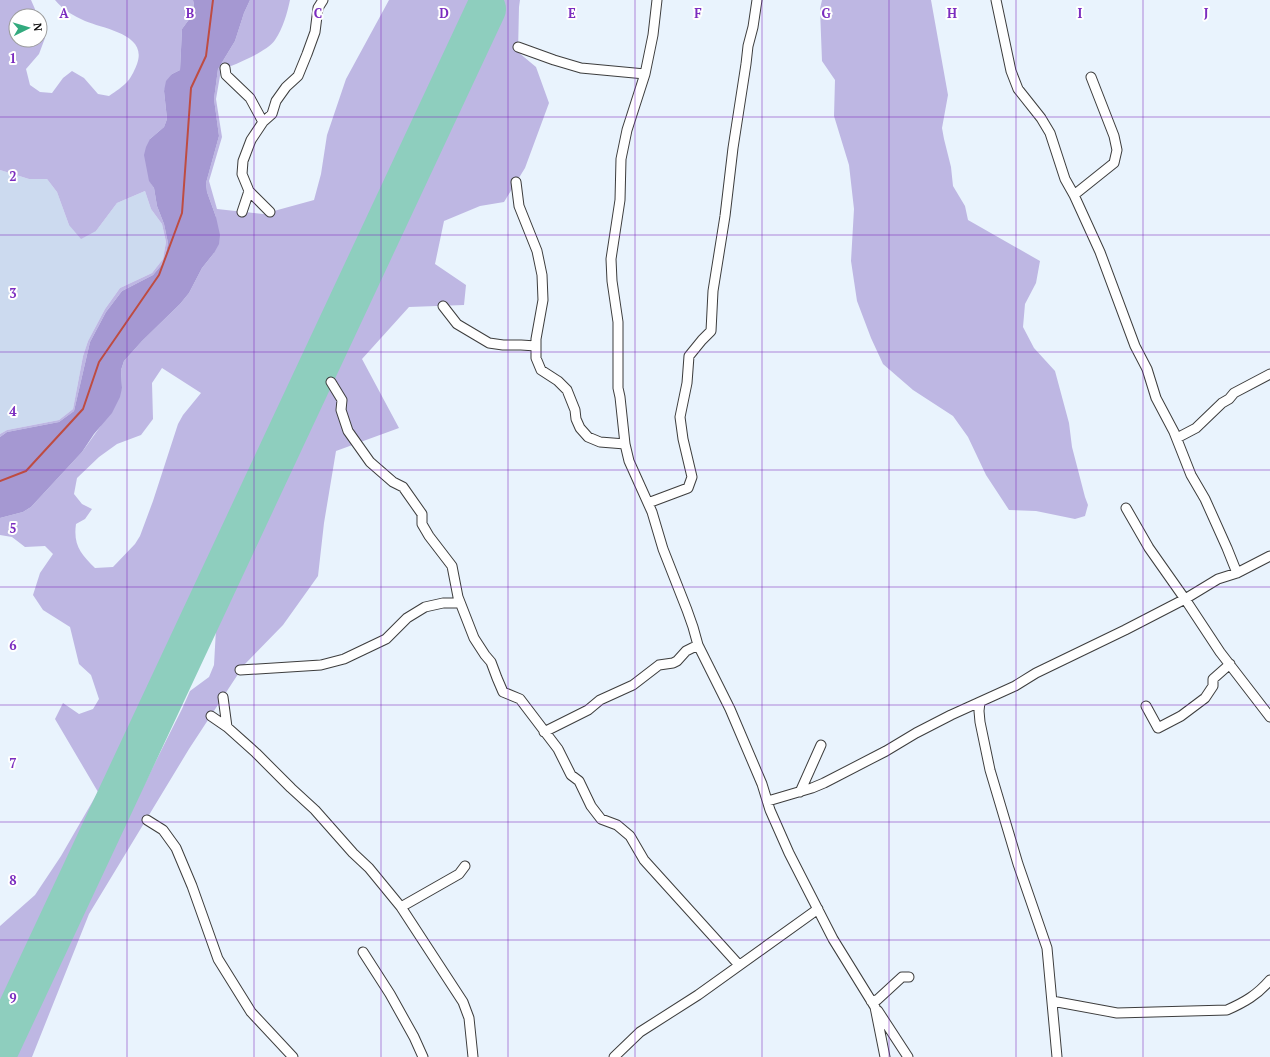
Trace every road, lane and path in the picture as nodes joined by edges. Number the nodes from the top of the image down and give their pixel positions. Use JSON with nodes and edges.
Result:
{"nodes":[{"id":1,"x":323,"y":0,"type":"edge"},
{"id":2,"x":657,"y":0,"type":"edge"},
{"id":3,"x":757,"y":0,"type":"edge"},
{"id":4,"x":996,"y":0,"type":"edge"},
{"id":5,"x":518,"y":47,"type":"dead end"},
{"id":6,"x":225,"y":68,"type":"dead end"},
{"id":7,"x":645,"y":74,"type":"junction"},
{"id":8,"x":1091,"y":77,"type":"dead end"},
{"id":9,"x":263,"y":122,"type":"junction"},
{"id":10,"x":516,"y":182,"type":"dead end"},
{"id":11,"x":249,"y":191,"type":"junction"},
{"id":12,"x":1074,"y":195,"type":"junction"},
{"id":13,"x":242,"y":212,"type":"dead end"},
{"id":14,"x":270,"y":212,"type":"dead end"},
{"id":15,"x":444,"y":306,"type":"dead end"},
{"id":16,"x":536,"y":346,"type":"junction"},
{"id":17,"x":1270,"y":374,"type":"edge"},
{"id":18,"x":331,"y":382,"type":"dead end"},
{"id":19,"x":1177,"y":438,"type":"junction"},
{"id":20,"x":625,"y":444,"type":"junction"},
{"id":21,"x":648,"y":503,"type":"junction"},
{"id":22,"x":1126,"y":508,"type":"dead end"},
{"id":23,"x":1270,"y":556,"type":"edge"},
{"id":24,"x":1237,"y":573,"type":"junction"},
{"id":25,"x":1185,"y":599,"type":"junction"},
{"id":26,"x":460,"y":603,"type":"junction"},
{"id":27,"x":698,"y":645,"type":"junction"},
{"id":28,"x":1230,"y":664,"type":"junction"},
{"id":29,"x":240,"y":670,"type":"dead end"},
{"id":30,"x":223,"y":697,"type":"dead end"},
{"id":31,"x":980,"y":702,"type":"junction"},
{"id":32,"x":1146,"y":706,"type":"dead end"},
{"id":33,"x":211,"y":716,"type":"dead end"},
{"id":34,"x":1270,"y":717,"type":"edge"},
{"id":35,"x":227,"y":727,"type":"junction"},
{"id":36,"x":544,"y":732,"type":"junction"},
{"id":37,"x":821,"y":745,"type":"dead end"},
{"id":38,"x":800,"y":792,"type":"junction"},
{"id":39,"x":768,"y":800,"type":"junction"},
{"id":40,"x":146,"y":820,"type":"dead end"},
{"id":41,"x":465,"y":866,"type":"dead end"},
{"id":42,"x":401,"y":907,"type":"junction"},
{"id":43,"x":818,"y":909,"type":"junction"},
{"id":44,"x":363,"y":952,"type":"dead end"},
{"id":45,"x":739,"y":965,"type":"junction"},
{"id":46,"x":909,"y":976,"type":"dead end"},
{"id":47,"x":1270,"y":980,"type":"edge"},
{"id":48,"x":1052,"y":1002,"type":"junction"},
{"id":49,"x":873,"y":1004,"type":"junction"},
{"id":50,"x":293,"y":1057,"type":"edge"},
{"id":51,"x":423,"y":1057,"type":"edge"},
{"id":52,"x":473,"y":1057,"type":"edge"},
{"id":53,"x":614,"y":1057,"type":"edge"},
{"id":54,"x":885,"y":1057,"type":"edge"},
{"id":55,"x":908,"y":1057,"type":"edge"},
{"id":56,"x":1057,"y":1057,"type":"edge"}],
"edges":[{"from":1,"to":9,"type":"street"},
{"from":2,"to":7,"type":"street"},
{"from":3,"to":21,"type":"street"},
{"from":4,"to":12,"type":"street"},
{"from":5,"to":7,"type":"street"},
{"from":6,"to":9,"type":"street"},
{"from":7,"to":20,"type":"street"},
{"from":8,"to":12,"type":"street"},
{"from":9,"to":11,"type":"street"},
{"from":10,"to":16,"type":"street"},
{"from":11,"to":13,"type":"street"},
{"from":11,"to":14,"type":"street"},
{"from":12,"to":19,"type":"street"},
{"from":15,"to":16,"type":"street"},
{"from":16,"to":20,"type":"street"},
{"from":17,"to":19,"type":"street"},
{"from":18,"to":26,"type":"street"},
{"from":19,"to":24,"type":"street"},
{"from":20,"to":21,"type":"street"},
{"from":21,"to":27,"type":"street"},
{"from":22,"to":25,"type":"street"},
{"from":23,"to":24,"type":"street"},
{"from":24,"to":25,"type":"street"},
{"from":25,"to":28,"type":"street"},
{"from":25,"to":31,"type":"street"},
{"from":26,"to":29,"type":"street"},
{"from":26,"to":36,"type":"street"},
{"from":27,"to":36,"type":"street"},
{"from":27,"to":39,"type":"street"},
{"from":28,"to":32,"type":"street"},
{"from":28,"to":34,"type":"street"},
{"from":30,"to":35,"type":"street"},
{"from":31,"to":38,"type":"street"},
{"from":31,"to":48,"type":"street"},
{"from":33,"to":35,"type":"street"},
{"from":35,"to":42,"type":"street"},
{"from":36,"to":45,"type":"street"},
{"from":37,"to":38,"type":"street"},
{"from":38,"to":39,"type":"street"},
{"from":39,"to":43,"type":"street"},
{"from":40,"to":50,"type":"street"},
{"from":41,"to":42,"type":"street"},
{"from":42,"to":52,"type":"street"},
{"from":43,"to":45,"type":"street"},
{"from":43,"to":49,"type":"street"},
{"from":44,"to":51,"type":"street"},
{"from":45,"to":53,"type":"street"},
{"from":46,"to":49,"type":"street"},
{"from":47,"to":48,"type":"street"},
{"from":48,"to":56,"type":"street"},
{"from":49,"to":54,"type":"street"},
{"from":49,"to":55,"type":"street"}]}
